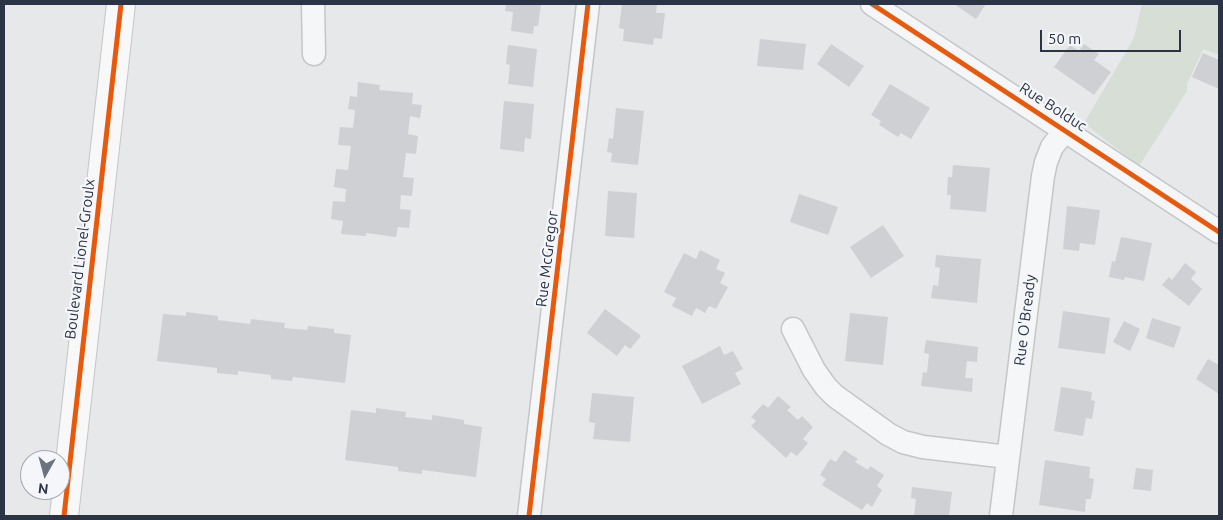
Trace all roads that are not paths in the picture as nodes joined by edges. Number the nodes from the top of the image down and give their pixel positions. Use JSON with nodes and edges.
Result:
{"nodes":[{"id":1,"x":122,"y":4,"type":"edge"},
{"id":2,"x":313,"y":4,"type":"edge"},
{"id":3,"x":588,"y":4,"type":"edge"},
{"id":4,"x":876,"y":5,"type":"edge"},
{"id":5,"x":314,"y":54,"type":"dead end"},
{"id":6,"x":1065,"y":130,"type":"junction"},
{"id":7,"x":1219,"y":232,"type":"edge"},
{"id":8,"x":793,"y":329,"type":"dead end"},
{"id":9,"x":1008,"y":457,"type":"junction"},
{"id":10,"x":64,"y":516,"type":"edge"},
{"id":11,"x":530,"y":516,"type":"edge"},
{"id":12,"x":1001,"y":516,"type":"edge"}],
"edges":[{"from":1,"to":10,"type":"main road","name":"Boulevard Lionel-Groulx"},
{"from":2,"to":5,"type":"street"},
{"from":3,"to":11,"type":"street","name":"Rue McGregor"},
{"from":4,"to":6,"type":"street","name":"Rue Bolduc"},
{"from":6,"to":7,"type":"street","name":"Rue Bolduc"},
{"from":6,"to":9,"type":"street","name":"Rue O'Bready"},
{"from":8,"to":9,"type":"street"},
{"from":9,"to":12,"type":"street","name":"Rue O'Bready"}]}
